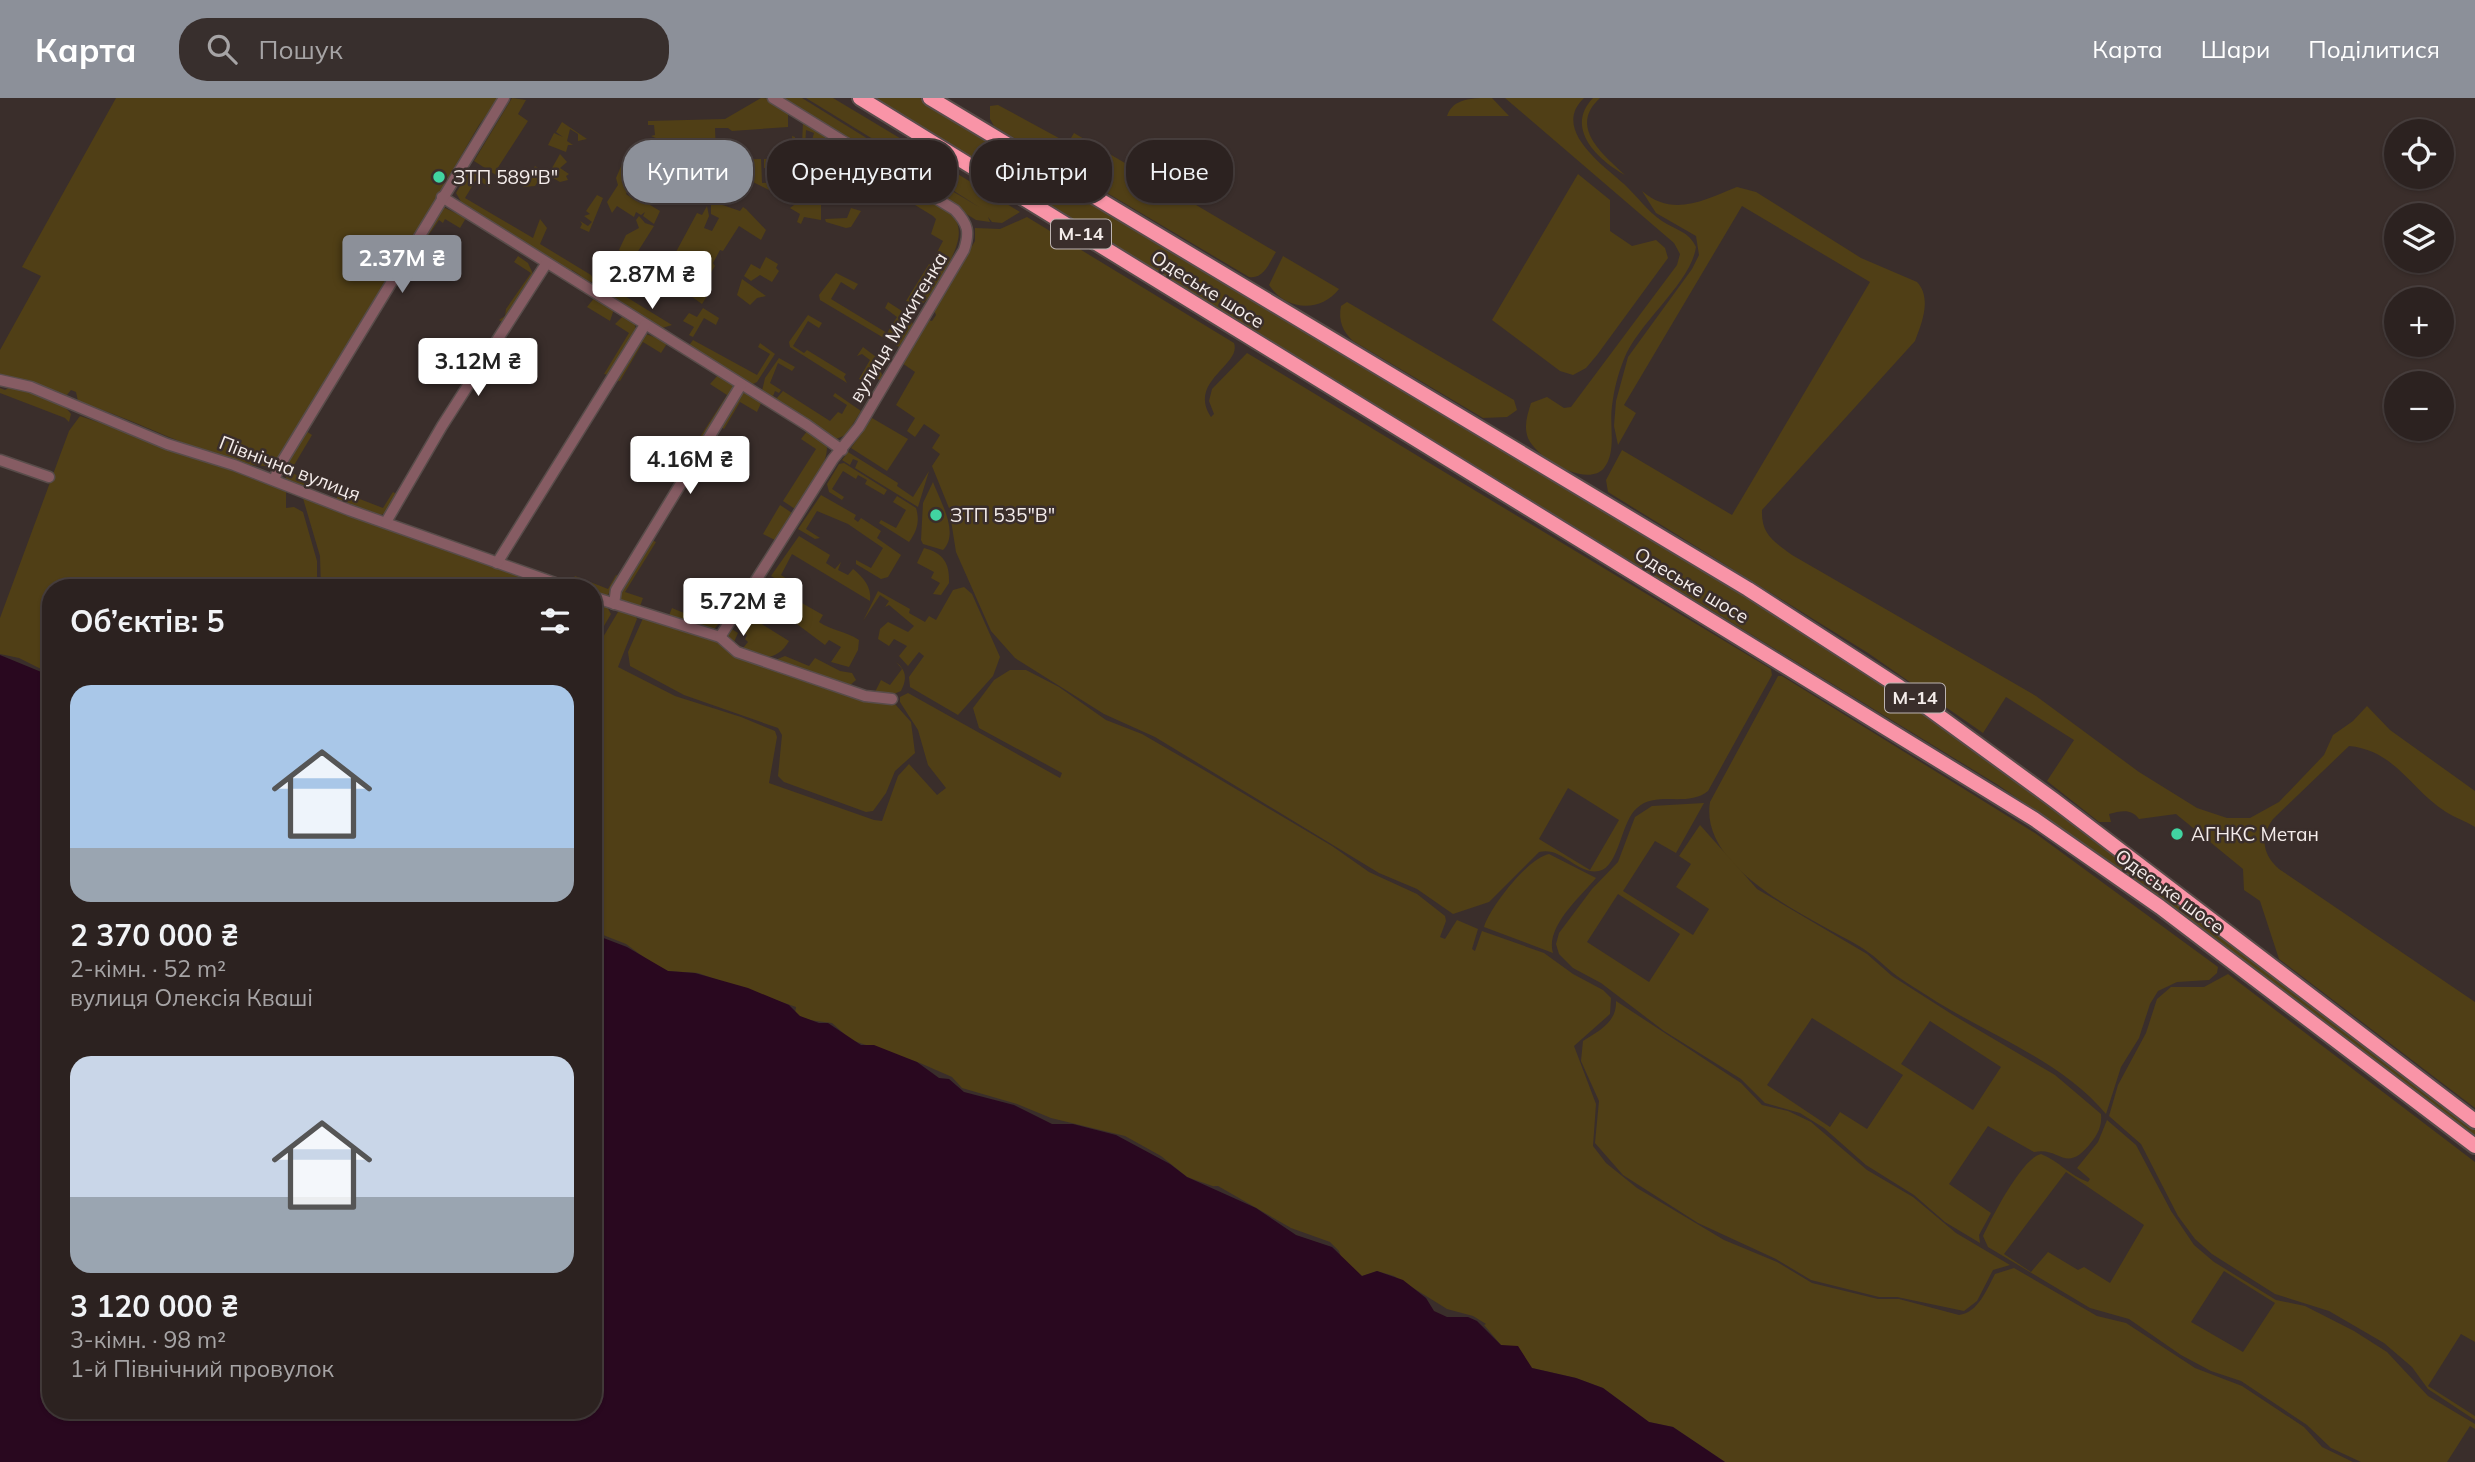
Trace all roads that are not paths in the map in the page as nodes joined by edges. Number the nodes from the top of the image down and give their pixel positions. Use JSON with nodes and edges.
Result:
{"nodes":[{"id":1,"x":504,"y":98,"type":"edge"},
{"id":2,"x":773,"y":98,"type":"edge"},
{"id":3,"x":860,"y":98,"type":"edge"},
{"id":4,"x":930,"y":98,"type":"edge"},
{"id":5,"x":442,"y":197,"type":"junction"},
{"id":6,"x":546,"y":264,"type":"junction"},
{"id":7,"x":645,"y":325,"type":"junction"},
{"id":8,"x":0,"y":380,"type":"edge"},
{"id":9,"x":741,"y":385,"type":"junction"},
{"id":10,"x":842,"y":450,"type":"junction"},
{"id":11,"x":0,"y":460,"type":"edge"},
{"id":12,"x":49,"y":477,"type":"dead end"},
{"id":13,"x":274,"y":480,"type":"junction"},
{"id":14,"x":386,"y":522,"type":"junction"},
{"id":15,"x":498,"y":563,"type":"junction"},
{"id":16,"x":543,"y":579,"type":"edge"},
{"id":17,"x":602,"y":600,"type":"edge"},
{"id":18,"x":614,"y":604,"type":"junction"},
{"id":19,"x":720,"y":637,"type":"junction"},
{"id":20,"x":892,"y":699,"type":"dead end"},
{"id":21,"x":2475,"y":1121,"type":"edge"},
{"id":22,"x":2475,"y":1146,"type":"edge"}],
"edges":[{"from":1,"to":5,"type":"street"},
{"from":2,"to":10,"type":"street","name":"вулиця Микитенка"},
{"from":3,"to":22,"type":"highway","name":"Одеське шосе","number":"М-14"},
{"from":4,"to":21,"type":"highway","name":"Одеське шосе","number":"М-14"},
{"from":5,"to":6,"type":"street"},
{"from":5,"to":13,"type":"street"},
{"from":6,"to":7,"type":"street"},
{"from":6,"to":14,"type":"street"},
{"from":7,"to":9,"type":"street"},
{"from":7,"to":15,"type":"street"},
{"from":8,"to":13,"type":"street","name":"Північна вулиця"},
{"from":9,"to":10,"type":"street"},
{"from":9,"to":18,"type":"street"},
{"from":10,"to":19,"type":"street","name":"вулиця Микитенка"},
{"from":11,"to":12,"type":"street"},
{"from":13,"to":14,"type":"street","name":"Північна вулиця"},
{"from":14,"to":15,"type":"street","name":"Північна вулиця"},
{"from":15,"to":16,"type":"street","name":"Північна вулиця"},
{"from":17,"to":18,"type":"street"},
{"from":18,"to":19,"type":"street"},
{"from":19,"to":20,"type":"street"}]}
